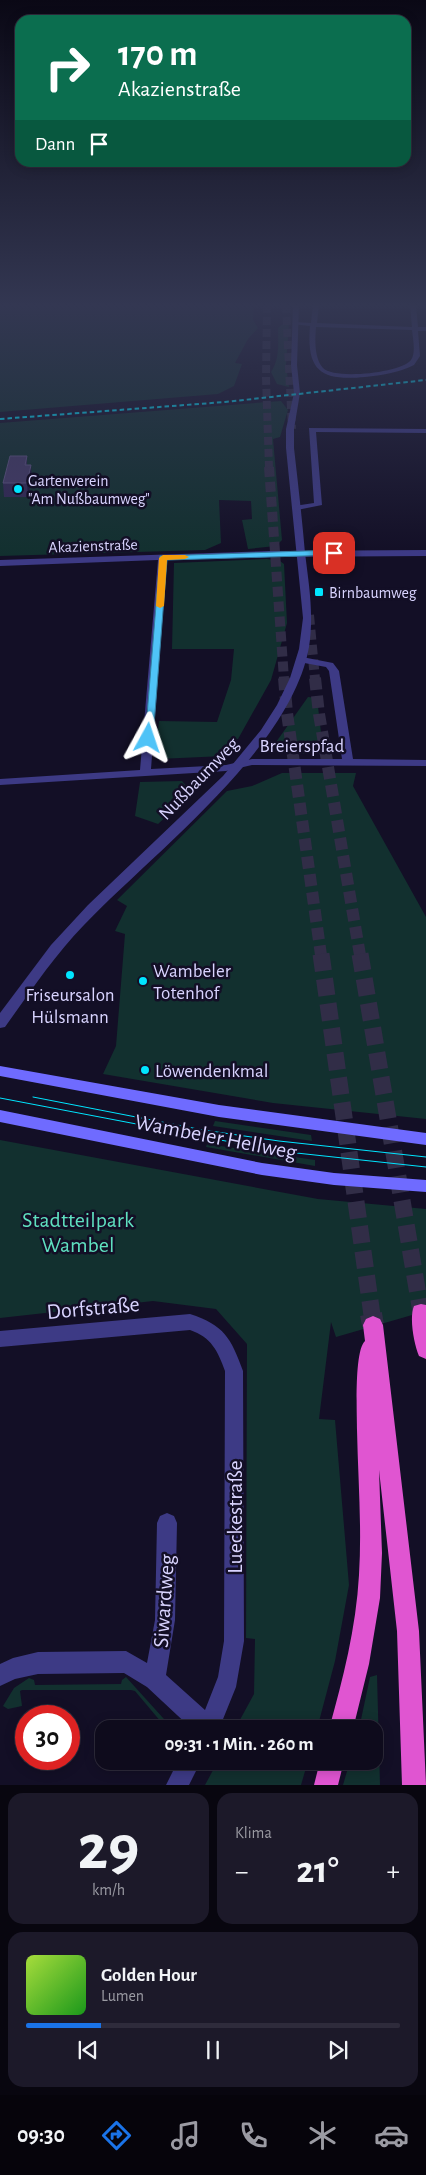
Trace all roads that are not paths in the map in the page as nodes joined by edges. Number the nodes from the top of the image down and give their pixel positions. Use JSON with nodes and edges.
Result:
{"nodes":[{"id":1,"x":297,"y":388,"type":"edge"},
{"id":2,"x":426,"y":431,"type":"edge"},
{"id":3,"x":297,"y":508,"type":"junction"},
{"id":4,"x":426,"y":553,"type":"edge"},
{"id":5,"x":302,"y":554,"type":"junction"},
{"id":6,"x":163,"y":558,"type":"junction"},
{"id":7,"x":0,"y":563,"type":"edge"},
{"id":8,"x":302,"y":660,"type":"junction"},
{"id":9,"x":348,"y":763,"type":"junction"},
{"id":10,"x":426,"y":763,"type":"edge"},
{"id":11,"x":240,"y":764,"type":"junction"},
{"id":12,"x":145,"y":771,"type":"junction"},
{"id":13,"x":0,"y":782,"type":"edge"},
{"id":14,"x":0,"y":1023,"type":"edge"},
{"id":15,"x":0,"y":1071,"type":"edge"},
{"id":16,"x":0,"y":1116,"type":"edge"},
{"id":17,"x":426,"y":1139,"type":"edge"},
{"id":18,"x":426,"y":1186,"type":"edge"},
{"id":19,"x":421,"y":1312,"type":"dead end"},
{"id":20,"x":190,"y":1322,"type":"joint"},
{"id":21,"x":0,"y":1338,"type":"edge"},
{"id":22,"x":426,"y":1350,"type":"edge"},
{"id":23,"x":167,"y":1523,"type":"dead end"},
{"id":24,"x":0,"y":1675,"type":"edge"},
{"id":25,"x":155,"y":1679,"type":"junction"},
{"id":26,"x":199,"y":1720,"type":"edge"},
{"id":27,"x":212,"y":1720,"type":"edge"},
{"id":28,"x":343,"y":1720,"type":"edge"},
{"id":29,"x":185,"y":1770,"type":"edge"},
{"id":30,"x":330,"y":1770,"type":"edge"},
{"id":31,"x":177,"y":1785,"type":"edge"},
{"id":32,"x":326,"y":1785,"type":"edge"},
{"id":33,"x":414,"y":1785,"type":"edge"}],
"edges":[{"from":1,"to":3,"type":"street","name":"Nußbaumweg"},
{"from":2,"to":3,"type":"street"},
{"from":3,"to":5,"type":"street","name":"Nußbaumweg"},
{"from":4,"to":5,"type":"street","name":"Akazienstraße"},
{"from":5,"to":6,"type":"street","name":"Akazienstraße"},
{"from":5,"to":8,"type":"street","name":"Nußbaumweg"},
{"from":6,"to":7,"type":"street","name":"Akazienstraße"},
{"from":6,"to":12,"type":"street"},
{"from":8,"to":9,"type":"street"},
{"from":8,"to":11,"type":"street","name":"Nußbaumweg"},
{"from":9,"to":10,"type":"street","name":"Breierspfad"},
{"from":9,"to":11,"type":"street","name":"Breierspfad"},
{"from":11,"to":12,"type":"street","name":"Breierspfad"},
{"from":11,"to":14,"type":"street","name":"Nußbaumweg"},
{"from":12,"to":13,"type":"street","name":"Breierspfad"},
{"from":15,"to":17,"type":"main road","name":"Wambeler Hellweg"},
{"from":16,"to":18,"type":"main road","name":"Wambeler Hellweg"},
{"from":19,"to":22,"type":"highway"},
{"from":20,"to":21,"type":"street","name":"Dorfstraße"},
{"from":20,"to":27,"type":"street","name":"Lueckestraße"},
{"from":23,"to":25,"type":"street","name":"Siwardweg"},
{"from":24,"to":25,"type":"street","name":"Siwardweg"},
{"from":25,"to":26,"type":"street","name":"Siwardweg"},
{"from":28,"to":33,"type":"highway"},
{"from":29,"to":31,"type":"street"},
{"from":30,"to":32,"type":"highway"}]}
